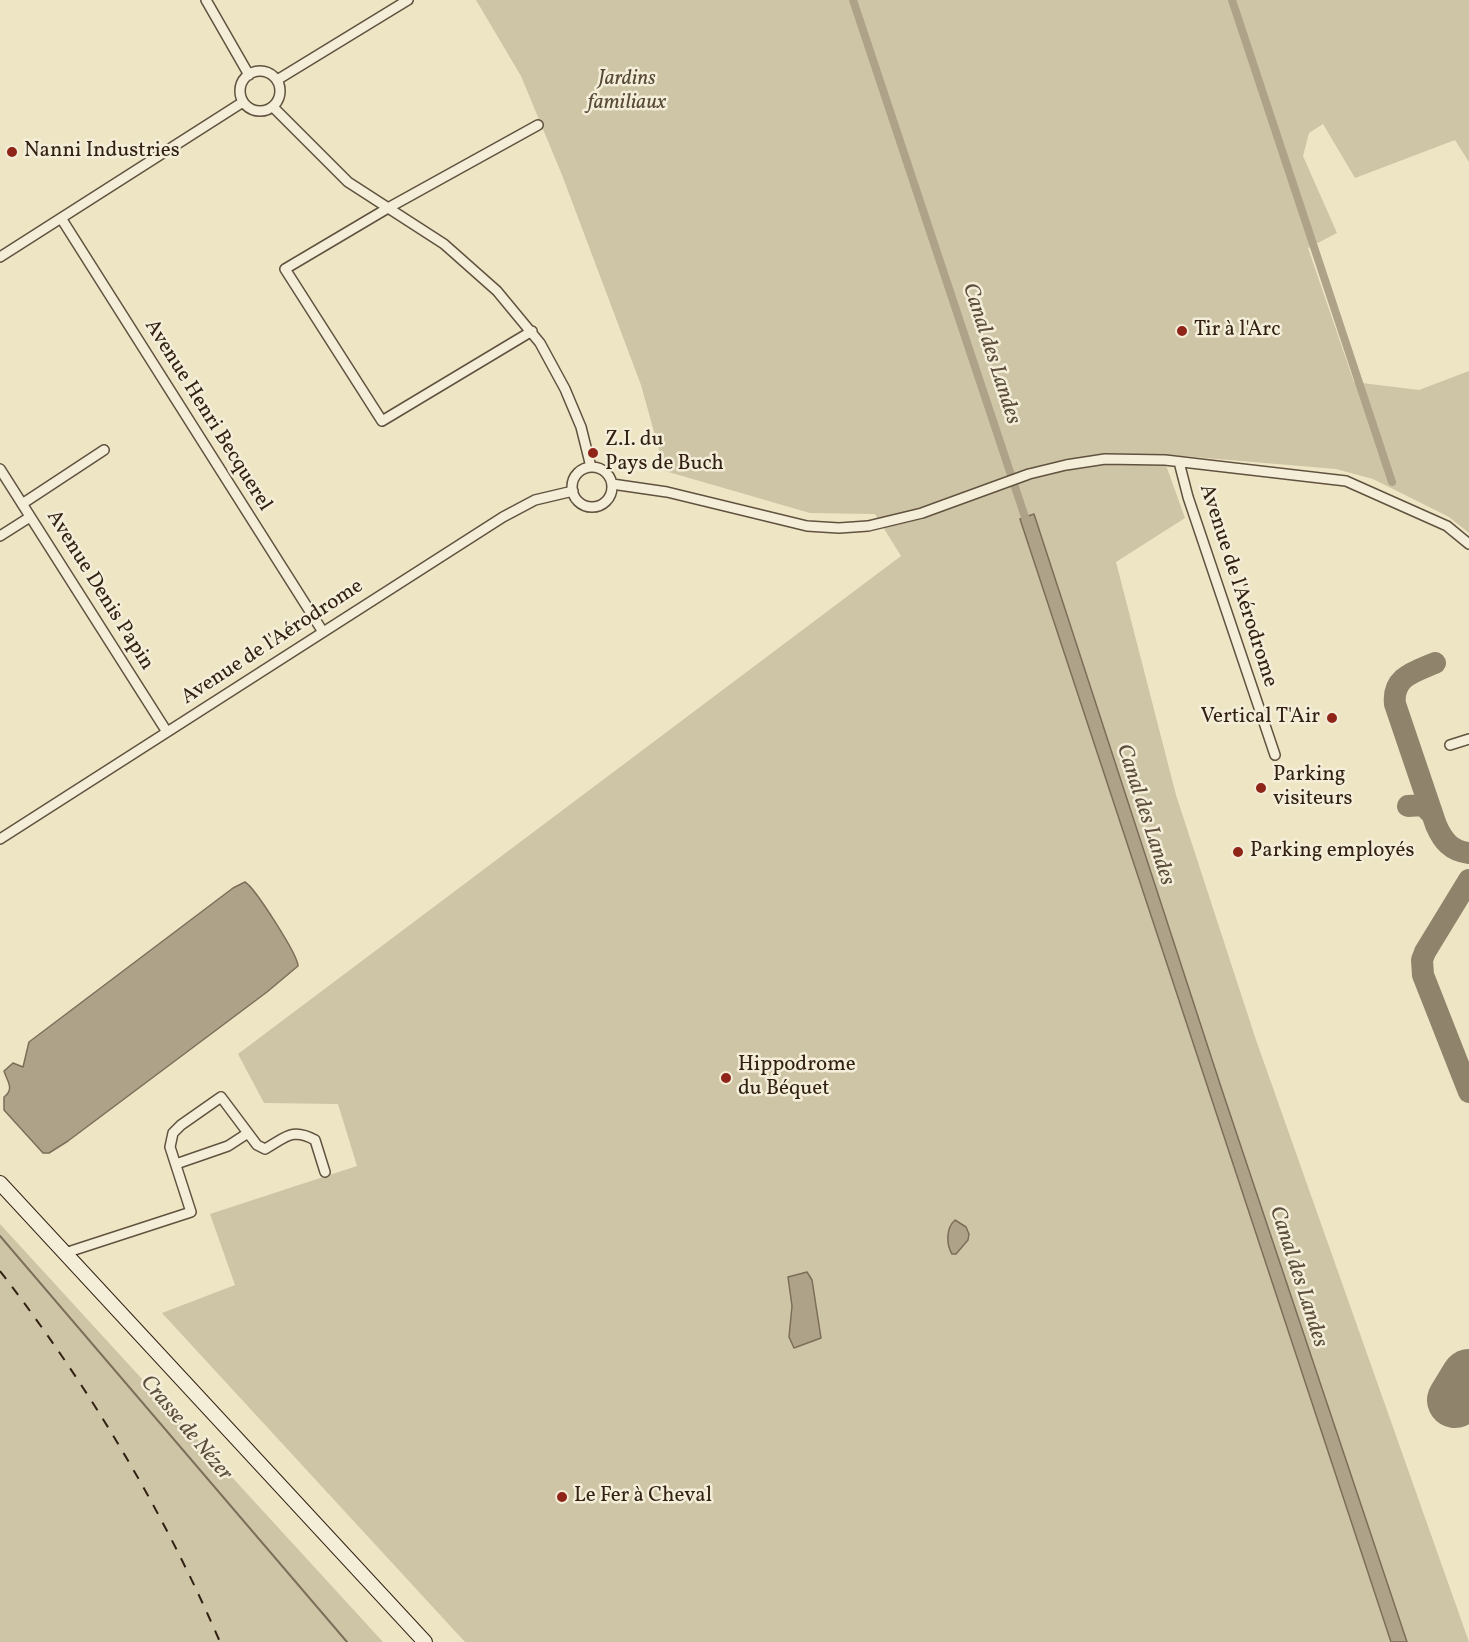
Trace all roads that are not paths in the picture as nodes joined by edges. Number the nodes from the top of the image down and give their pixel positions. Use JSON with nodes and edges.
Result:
{"nodes":[{"id":1,"x":206,"y":0,"type":"edge"},
{"id":2,"x":408,"y":0,"type":"edge"},
{"id":3,"x":249,"y":75,"type":"junction"},
{"id":4,"x":277,"y":80,"type":"junction"},
{"id":5,"x":243,"y":102,"type":"junction"},
{"id":6,"x":273,"y":107,"type":"junction"},
{"id":7,"x":538,"y":125,"type":"dead end"},
{"id":8,"x":388,"y":208,"type":"junction"},
{"id":9,"x":61,"y":218,"type":"junction"},
{"id":10,"x":0,"y":258,"type":"edge"},
{"id":11,"x":532,"y":331,"type":"junction"},
{"id":12,"x":104,"y":450,"type":"dead end"},
{"id":13,"x":1179,"y":462,"type":"junction"},
{"id":14,"x":591,"y":467,"type":"junction"},
{"id":15,"x":0,"y":469,"type":"edge"},
{"id":16,"x":612,"y":484,"type":"junction"},
{"id":17,"x":573,"y":491,"type":"junction"},
{"id":18,"x":22,"y":504,"type":"junction"},
{"id":19,"x":30,"y":517,"type":"junction"},
{"id":20,"x":0,"y":536,"type":"edge"},
{"id":21,"x":1469,"y":544,"type":"edge"},
{"id":22,"x":323,"y":632,"type":"junction"},
{"id":23,"x":167,"y":732,"type":"junction"},
{"id":24,"x":1469,"y":739,"type":"edge"},
{"id":25,"x":1450,"y":745,"type":"dead end"},
{"id":26,"x":1275,"y":755,"type":"dead end"},
{"id":27,"x":0,"y":839,"type":"edge"},
{"id":28,"x":248,"y":1133,"type":"junction"},
{"id":29,"x":176,"y":1164,"type":"junction"},
{"id":30,"x":325,"y":1172,"type":"dead end"},
{"id":31,"x":0,"y":1183,"type":"edge"},
{"id":32,"x":65,"y":1253,"type":"junction"},
{"id":33,"x":425,"y":1642,"type":"edge"}],
"edges":[{"from":1,"to":3,"type":"street"},
{"from":2,"to":4,"type":"street"},
{"from":3,"to":4,"type":"street"},
{"from":3,"to":5,"type":"street"},
{"from":4,"to":6,"type":"street"},
{"from":5,"to":6,"type":"street"},
{"from":5,"to":9,"type":"street"},
{"from":6,"to":8,"type":"street"},
{"from":7,"to":8,"type":"street"},
{"from":8,"to":11,"type":"street"},
{"from":8,"to":11,"type":"street"},
{"from":9,"to":10,"type":"street"},
{"from":9,"to":22,"type":"street","name":"Avenue Henri Becquerel"},
{"from":11,"to":14,"type":"street"},
{"from":12,"to":18,"type":"street"},
{"from":13,"to":16,"type":"street"},
{"from":13,"to":21,"type":"street"},
{"from":13,"to":26,"type":"street","name":"Avenue de l'Aérodrome"},
{"from":14,"to":16,"type":"street"},
{"from":14,"to":17,"type":"street"},
{"from":15,"to":18,"type":"street","name":"Avenue Denis Papin"},
{"from":16,"to":17,"type":"street"},
{"from":17,"to":22,"type":"street","name":"Avenue de l'Aérodrome"},
{"from":18,"to":19,"type":"street","name":"Avenue Denis Papin"},
{"from":19,"to":20,"type":"street"},
{"from":19,"to":23,"type":"street","name":"Avenue Denis Papin"},
{"from":22,"to":23,"type":"street","name":"Avenue de l'Aérodrome"},
{"from":23,"to":27,"type":"street","name":"Avenue de l'Aérodrome"},
{"from":24,"to":25,"type":"street"},
{"from":28,"to":29,"type":"street"},
{"from":28,"to":29,"type":"street"},
{"from":28,"to":30,"type":"street"},
{"from":29,"to":32,"type":"street"},
{"from":31,"to":32,"type":"main road"},
{"from":32,"to":33,"type":"main road"}]}
